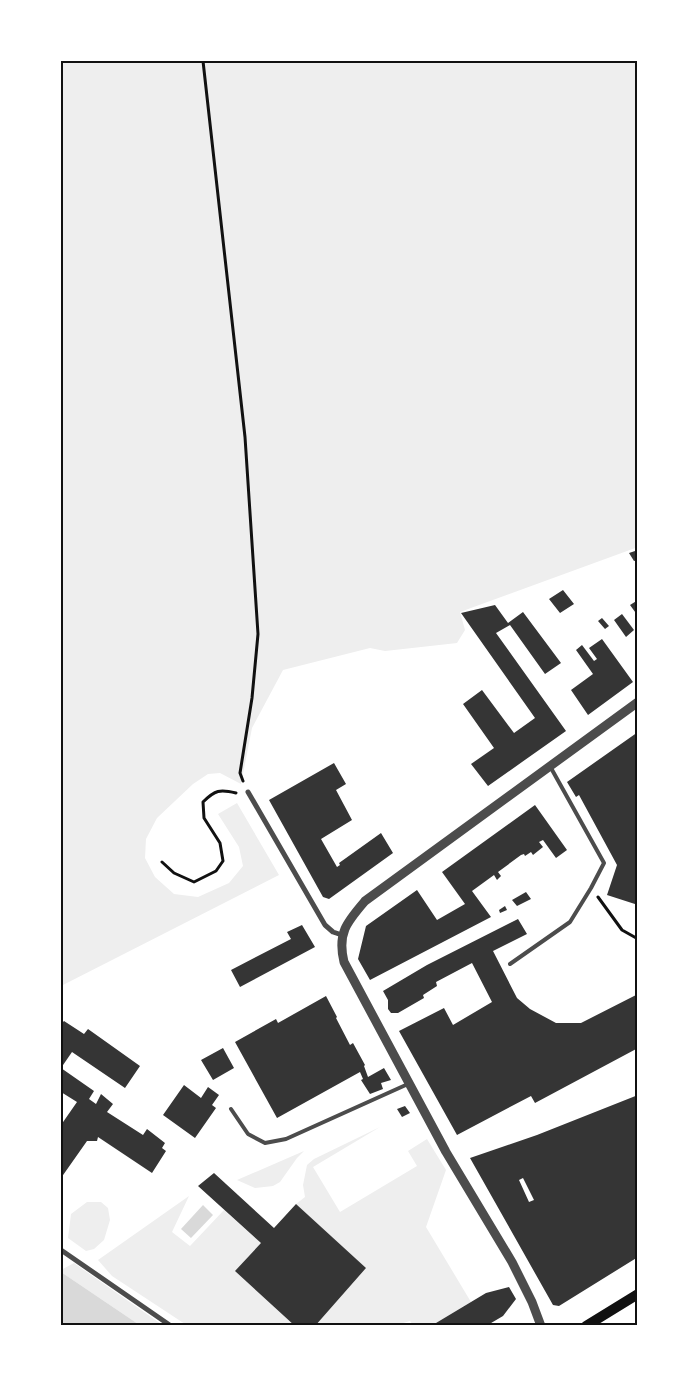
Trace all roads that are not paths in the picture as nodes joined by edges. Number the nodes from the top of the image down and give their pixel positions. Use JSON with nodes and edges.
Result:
{"nodes":[{"id":1,"x":638,"y":702,"type":"edge"},
{"id":2,"x":550,"y":766,"type":"junction"},
{"id":3,"x":248,"y":792,"type":"road end"},
{"id":4,"x":342,"y":935,"type":"junction"},
{"id":5,"x":510,"y":964,"type":"dead end"},
{"id":6,"x":409,"y":1084,"type":"junction"},
{"id":7,"x":231,"y":1109,"type":"dead end"},
{"id":8,"x":61,"y":1250,"type":"edge"},
{"id":9,"x":638,"y":1294,"type":"edge"},
{"id":10,"x":171,"y":1326,"type":"edge"},
{"id":11,"x":541,"y":1326,"type":"edge"},
{"id":12,"x":586,"y":1326,"type":"edge"}],
"edges":[{"from":1,"to":2,"type":"street"},
{"from":2,"to":4,"type":"street"},
{"from":2,"to":5,"type":"lane"},
{"from":3,"to":4,"type":"street"},
{"from":4,"to":6,"type":"street"},
{"from":6,"to":7,"type":"lane"},
{"from":6,"to":11,"type":"street"},
{"from":8,"to":10,"type":"street"},
{"from":9,"to":12,"type":"main road"}]}
